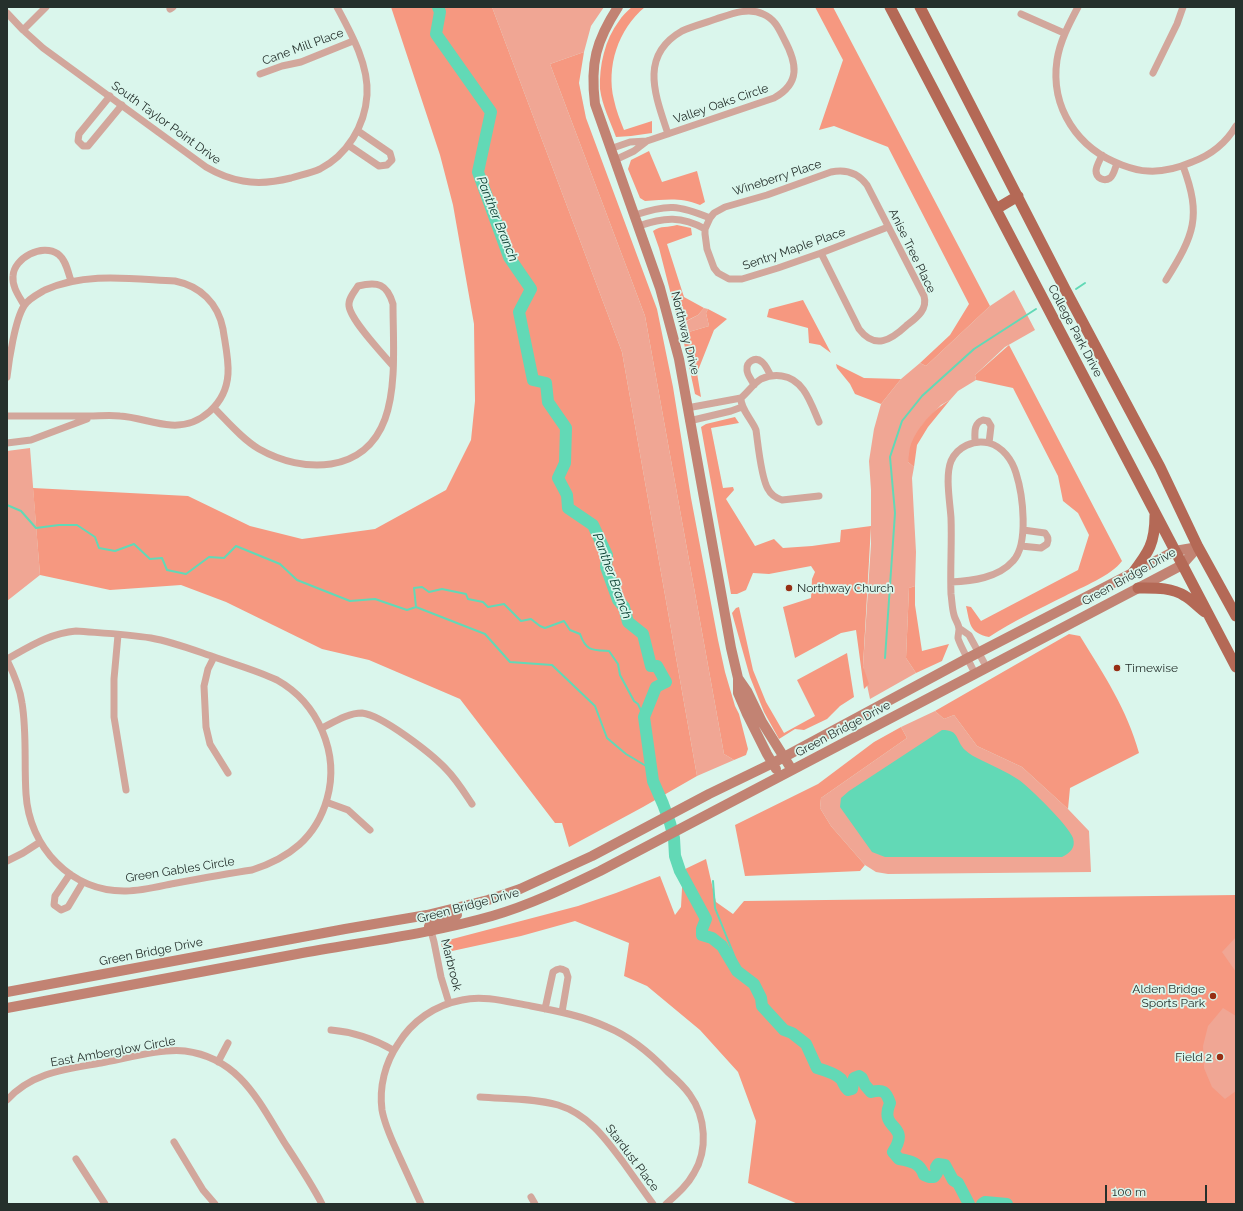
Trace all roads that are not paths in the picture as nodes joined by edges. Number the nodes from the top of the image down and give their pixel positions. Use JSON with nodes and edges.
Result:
{"nodes":[{"id":1,"x":46,"y":7,"type":"edge"},
{"id":2,"x":337,"y":7,"type":"edge"},
{"id":3,"x":618,"y":7,"type":"edge"},
{"id":4,"x":890,"y":7,"type":"edge"},
{"id":5,"x":920,"y":7,"type":"edge"},
{"id":6,"x":1078,"y":7,"type":"edge"},
{"id":7,"x":1183,"y":7,"type":"edge"},
{"id":8,"x":7,"y":13,"type":"edge"},
{"id":9,"x":1021,"y":14,"type":"dead end"},
{"id":10,"x":23,"y":30,"type":"junction"},
{"id":11,"x":1064,"y":33,"type":"junction"},
{"id":12,"x":353,"y":41,"type":"junction"},
{"id":13,"x":1153,"y":73,"type":"dead end"},
{"id":14,"x":260,"y":74,"type":"dead end"},
{"id":15,"x":110,"y":96,"type":"junction"},
{"id":16,"x":122,"y":105,"type":"junction"},
{"id":17,"x":1236,"y":126,"type":"edge"},
{"id":18,"x":358,"y":131,"type":"junction"},
{"id":19,"x":668,"y":134,"type":"junction"},
{"id":20,"x":647,"y":141,"type":"junction"},
{"id":21,"x":348,"y":145,"type":"junction"},
{"id":22,"x":610,"y":149,"type":"junction"},
{"id":23,"x":1102,"y":155,"type":"junction"},
{"id":24,"x":615,"y":160,"type":"junction"},
{"id":25,"x":1117,"y":163,"type":"junction"},
{"id":26,"x":1183,"y":166,"type":"junction"},
{"id":27,"x":854,"y":173,"type":"joint"},
{"id":28,"x":1018,"y":196,"type":"junction"},
{"id":29,"x":996,"y":209,"type":"junction"},
{"id":30,"x":635,"y":215,"type":"junction"},
{"id":31,"x":710,"y":218,"type":"junction"},
{"id":32,"x":639,"y":226,"type":"junction"},
{"id":33,"x":888,"y":227,"type":"junction"},
{"id":34,"x":705,"y":229,"type":"junction"},
{"id":35,"x":821,"y":254,"type":"junction"},
{"id":36,"x":1166,"y":280,"type":"dead end"},
{"id":37,"x":70,"y":281,"type":"junction"},
{"id":38,"x":24,"y":304,"type":"junction"},
{"id":39,"x":393,"y":366,"type":"junction"},
{"id":40,"x":771,"y":376,"type":"junction"},
{"id":41,"x":7,"y":377,"type":"edge"},
{"id":42,"x":754,"y":385,"type":"junction"},
{"id":43,"x":742,"y":398,"type":"junction"},
{"id":44,"x":742,"y":407,"type":"junction"},
{"id":45,"x":214,"y":408,"type":"junction"},
{"id":46,"x":687,"y":408,"type":"junction"},
{"id":47,"x":7,"y":416,"type":"edge"},
{"id":48,"x":100,"y":416,"type":"junction"},
{"id":49,"x":690,"y":421,"type":"junction"},
{"id":50,"x":819,"y":422,"type":"dead end"},
{"id":51,"x":976,"y":442,"type":"junction"},
{"id":52,"x":7,"y":443,"type":"edge"},
{"id":53,"x":989,"y":443,"type":"junction"},
{"id":54,"x":819,"y":496,"type":"dead end"},
{"id":55,"x":1155,"y":512,"type":"junction"},
{"id":56,"x":1023,"y":530,"type":"junction"},
{"id":57,"x":1021,"y":546,"type":"junction"},
{"id":58,"x":1198,"y":547,"type":"junction"},
{"id":59,"x":1175,"y":551,"type":"junction"},
{"id":60,"x":1182,"y":565,"type":"junction"},
{"id":61,"x":1132,"y":574,"type":"junction"},
{"id":62,"x":951,"y":582,"type":"junction"},
{"id":63,"x":1138,"y":588,"type":"junction"},
{"id":64,"x":1070,"y":606,"type":"junction"},
{"id":65,"x":1208,"y":615,"type":"junction"},
{"id":66,"x":1236,"y":616,"type":"edge"},
{"id":67,"x":1081,"y":619,"type":"junction"},
{"id":68,"x":959,"y":628,"type":"junction"},
{"id":69,"x":118,"y":634,"type":"junction"},
{"id":70,"x":978,"y":653,"type":"junction"},
{"id":71,"x":214,"y":657,"type":"junction"},
{"id":72,"x":968,"y":658,"type":"junction"},
{"id":73,"x":7,"y":660,"type":"edge"},
{"id":74,"x":1236,"y":667,"type":"edge"},
{"id":75,"x":987,"y":668,"type":"junction"},
{"id":76,"x":975,"y":674,"type":"junction"},
{"id":77,"x":738,"y":678,"type":"junction"},
{"id":78,"x":322,"y":728,"type":"junction"},
{"id":79,"x":784,"y":757,"type":"junction"},
{"id":80,"x":773,"y":763,"type":"junction"},
{"id":81,"x":792,"y":770,"type":"junction"},
{"id":82,"x":228,"y":773,"type":"dead end"},
{"id":83,"x":780,"y":777,"type":"junction"},
{"id":84,"x":126,"y":790,"type":"dead end"},
{"id":85,"x":326,"y":802,"type":"junction"},
{"id":86,"x":472,"y":804,"type":"dead end"},
{"id":87,"x":370,"y":830,"type":"dead end"},
{"id":88,"x":40,"y":842,"type":"junction"},
{"id":89,"x":7,"y":861,"type":"edge"},
{"id":90,"x":70,"y":874,"type":"junction"},
{"id":91,"x":83,"y":882,"type":"junction"},
{"id":92,"x":520,"y":889,"type":"junction"},
{"id":93,"x":430,"y":931,"type":"junction"},
{"id":94,"x":7,"y":992,"type":"edge"},
{"id":95,"x":450,"y":1003,"type":"junction"},
{"id":96,"x":7,"y":1008,"type":"edge"},
{"id":97,"x":545,"y":1009,"type":"junction"},
{"id":98,"x":562,"y":1012,"type":"junction"},
{"id":99,"x":331,"y":1030,"type":"dead end"},
{"id":100,"x":228,"y":1043,"type":"dead end"},
{"id":101,"x":393,"y":1050,"type":"junction"},
{"id":102,"x":218,"y":1062,"type":"junction"},
{"id":103,"x":480,"y":1097,"type":"dead end"},
{"id":104,"x":7,"y":1100,"type":"edge"},
{"id":105,"x":174,"y":1142,"type":"dead end"},
{"id":106,"x":76,"y":1159,"type":"dead end"},
{"id":107,"x":105,"y":1204,"type":"edge"},
{"id":108,"x":214,"y":1204,"type":"edge"},
{"id":109,"x":322,"y":1204,"type":"edge"},
{"id":110,"x":421,"y":1204,"type":"edge"},
{"id":111,"x":653,"y":1204,"type":"edge"},
{"id":112,"x":666,"y":1204,"type":"edge"}],
"edges":[{"from":1,"to":10,"type":"street"},
{"from":2,"to":12,"type":"street","name":"South Taylor Point Drive"},
{"from":3,"to":22,"type":"main road","name":"Northway Drive"},
{"from":4,"to":29,"type":"main road","name":"College Park Drive"},
{"from":5,"to":28,"type":"main road","name":"College Park Drive"},
{"from":6,"to":11,"type":"street"},
{"from":7,"to":13,"type":"street"},
{"from":8,"to":10,"type":"street","name":"South Taylor Point Drive"},
{"from":9,"to":11,"type":"street"},
{"from":10,"to":15,"type":"street","name":"South Taylor Point Drive"},
{"from":11,"to":23,"type":"street"},
{"from":12,"to":14,"type":"street","name":"Cane Mill Place"},
{"from":12,"to":18,"type":"street","name":"South Taylor Point Drive"},
{"from":15,"to":16,"type":"street","name":"South Taylor Point Drive"},
{"from":15,"to":16,"type":"street"},
{"from":16,"to":21,"type":"street","name":"South Taylor Point Drive"},
{"from":17,"to":26,"type":"street"},
{"from":18,"to":21,"type":"street","name":"South Taylor Point Drive"},
{"from":18,"to":21,"type":"street"},
{"from":19,"to":19,"type":"street","name":"Valley Oaks Circle"},
{"from":19,"to":20,"type":"street","name":"Valley Oaks Circle"},
{"from":20,"to":22,"type":"street","name":"Valley Oaks Circle"},
{"from":20,"to":24,"type":"street","name":"Valley Oaks Circle"},
{"from":22,"to":24,"type":"main road","name":"Northway Drive"},
{"from":23,"to":25,"type":"street"},
{"from":23,"to":25,"type":"street"},
{"from":24,"to":30,"type":"main road","name":"Northway Drive"},
{"from":25,"to":26,"type":"street"},
{"from":26,"to":36,"type":"street"},
{"from":27,"to":31,"type":"street","name":"Wineberry Place"},
{"from":27,"to":33,"type":"street","name":"Anise Tree Place"},
{"from":28,"to":29,"type":"main road"},
{"from":28,"to":58,"type":"main road","name":"College Park Drive"},
{"from":29,"to":55,"type":"main road","name":"College Park Drive"},
{"from":30,"to":31,"type":"street"},
{"from":30,"to":32,"type":"main road","name":"Northway Drive"},
{"from":31,"to":34,"type":"street"},
{"from":32,"to":34,"type":"street"},
{"from":32,"to":46,"type":"main road","name":"Northway Drive"},
{"from":33,"to":35,"type":"street","name":"Sentry Maple Place"},
{"from":33,"to":35,"type":"street","name":"Anise Tree Place"},
{"from":34,"to":35,"type":"street","name":"Sentry Maple Place"},
{"from":37,"to":38,"type":"street"},
{"from":37,"to":38,"type":"street"},
{"from":37,"to":45,"type":"street"},
{"from":38,"to":41,"type":"street"},
{"from":39,"to":39,"type":"street"},
{"from":39,"to":45,"type":"street"},
{"from":40,"to":42,"type":"street"},
{"from":40,"to":42,"type":"street"},
{"from":40,"to":50,"type":"street"},
{"from":42,"to":43,"type":"street"},
{"from":43,"to":44,"type":"street"},
{"from":43,"to":46,"type":"street"},
{"from":44,"to":49,"type":"street"},
{"from":44,"to":54,"type":"street"},
{"from":45,"to":48,"type":"street"},
{"from":46,"to":49,"type":"main road","name":"Northway Drive"},
{"from":47,"to":48,"type":"street"},
{"from":48,"to":52,"type":"street"},
{"from":49,"to":77,"type":"main road","name":"Northway Drive"},
{"from":51,"to":53,"type":"street"},
{"from":51,"to":53,"type":"street"},
{"from":51,"to":62,"type":"street"},
{"from":53,"to":56,"type":"street"},
{"from":55,"to":59,"type":"main road","name":"College Park Drive"},
{"from":55,"to":61,"type":"main road"},
{"from":56,"to":57,"type":"street"},
{"from":56,"to":57,"type":"street"},
{"from":57,"to":62,"type":"street"},
{"from":58,"to":59,"type":"main road","name":"Green Bridge Drive"},
{"from":58,"to":60,"type":"main road","name":"Green Bridge Drive"},
{"from":58,"to":66,"type":"main road","name":"College Park Drive"},
{"from":59,"to":60,"type":"main road","name":"College Park Drive"},
{"from":59,"to":61,"type":"main road","name":"Green Bridge Drive"},
{"from":60,"to":63,"type":"main road","name":"Green Bridge Drive"},
{"from":60,"to":65,"type":"main road","name":"College Park Drive"},
{"from":61,"to":64,"type":"main road","name":"Green Bridge Drive"},
{"from":62,"to":68,"type":"street"},
{"from":63,"to":65,"type":"main road"},
{"from":63,"to":67,"type":"main road","name":"Green Bridge Drive"},
{"from":64,"to":67,"type":"main road"},
{"from":64,"to":70,"type":"main road","name":"Green Bridge Drive"},
{"from":65,"to":74,"type":"main road","name":"College Park Drive"},
{"from":67,"to":75,"type":"main road","name":"Green Bridge Drive"},
{"from":68,"to":70,"type":"street"},
{"from":68,"to":72,"type":"street"},
{"from":69,"to":71,"type":"street","name":"Green Gables Circle"},
{"from":69,"to":73,"type":"street","name":"Green Gables Circle"},
{"from":69,"to":84,"type":"street"},
{"from":70,"to":72,"type":"main road","name":"Green Bridge Drive"},
{"from":70,"to":75,"type":"street"},
{"from":71,"to":78,"type":"street","name":"Green Gables Circle"},
{"from":71,"to":82,"type":"street"},
{"from":72,"to":76,"type":"street"},
{"from":72,"to":79,"type":"main road","name":"Green Bridge Drive"},
{"from":73,"to":88,"type":"street","name":"Green Gables Circle"},
{"from":75,"to":76,"type":"main road","name":"Green Bridge Drive"},
{"from":76,"to":81,"type":"main road","name":"Green Bridge Drive"},
{"from":77,"to":79,"type":"main road","name":"Northway Drive"},
{"from":77,"to":80,"type":"main road","name":"Northway Drive"},
{"from":78,"to":85,"type":"street","name":"Green Gables Circle"},
{"from":78,"to":86,"type":"street"},
{"from":79,"to":80,"type":"main road","name":"Green Bridge Drive"},
{"from":79,"to":81,"type":"main road","name":"Northway Drive"},
{"from":80,"to":83,"type":"main road","name":"Northway Drive"},
{"from":80,"to":92,"type":"main road","name":"Green Bridge Drive"},
{"from":81,"to":83,"type":"main road","name":"Green Bridge Drive"},
{"from":83,"to":93,"type":"main road","name":"Green Bridge Drive"},
{"from":85,"to":87,"type":"street"},
{"from":85,"to":91,"type":"street","name":"Green Gables Circle"},
{"from":88,"to":89,"type":"street"},
{"from":88,"to":90,"type":"street","name":"Green Gables Circle"},
{"from":90,"to":91,"type":"street","name":"Green Gables Circle"},
{"from":90,"to":91,"type":"street"},
{"from":92,"to":93,"type":"main road"},
{"from":92,"to":94,"type":"main road","name":"Green Bridge Drive"},
{"from":93,"to":95,"type":"street","name":"Marbrook"},
{"from":93,"to":96,"type":"main road","name":"Green Bridge Drive"},
{"from":95,"to":97,"type":"street"},
{"from":95,"to":101,"type":"street"},
{"from":97,"to":98,"type":"street"},
{"from":97,"to":98,"type":"street"},
{"from":98,"to":112,"type":"street"},
{"from":99,"to":101,"type":"street"},
{"from":100,"to":102,"type":"street"},
{"from":101,"to":110,"type":"street"},
{"from":102,"to":104,"type":"street","name":"East Amberglow Circle"},
{"from":102,"to":109,"type":"street","name":"East Amberglow Circle"},
{"from":103,"to":111,"type":"street","name":"Stardust Place"},
{"from":105,"to":108,"type":"street"},
{"from":106,"to":107,"type":"street"}]}
